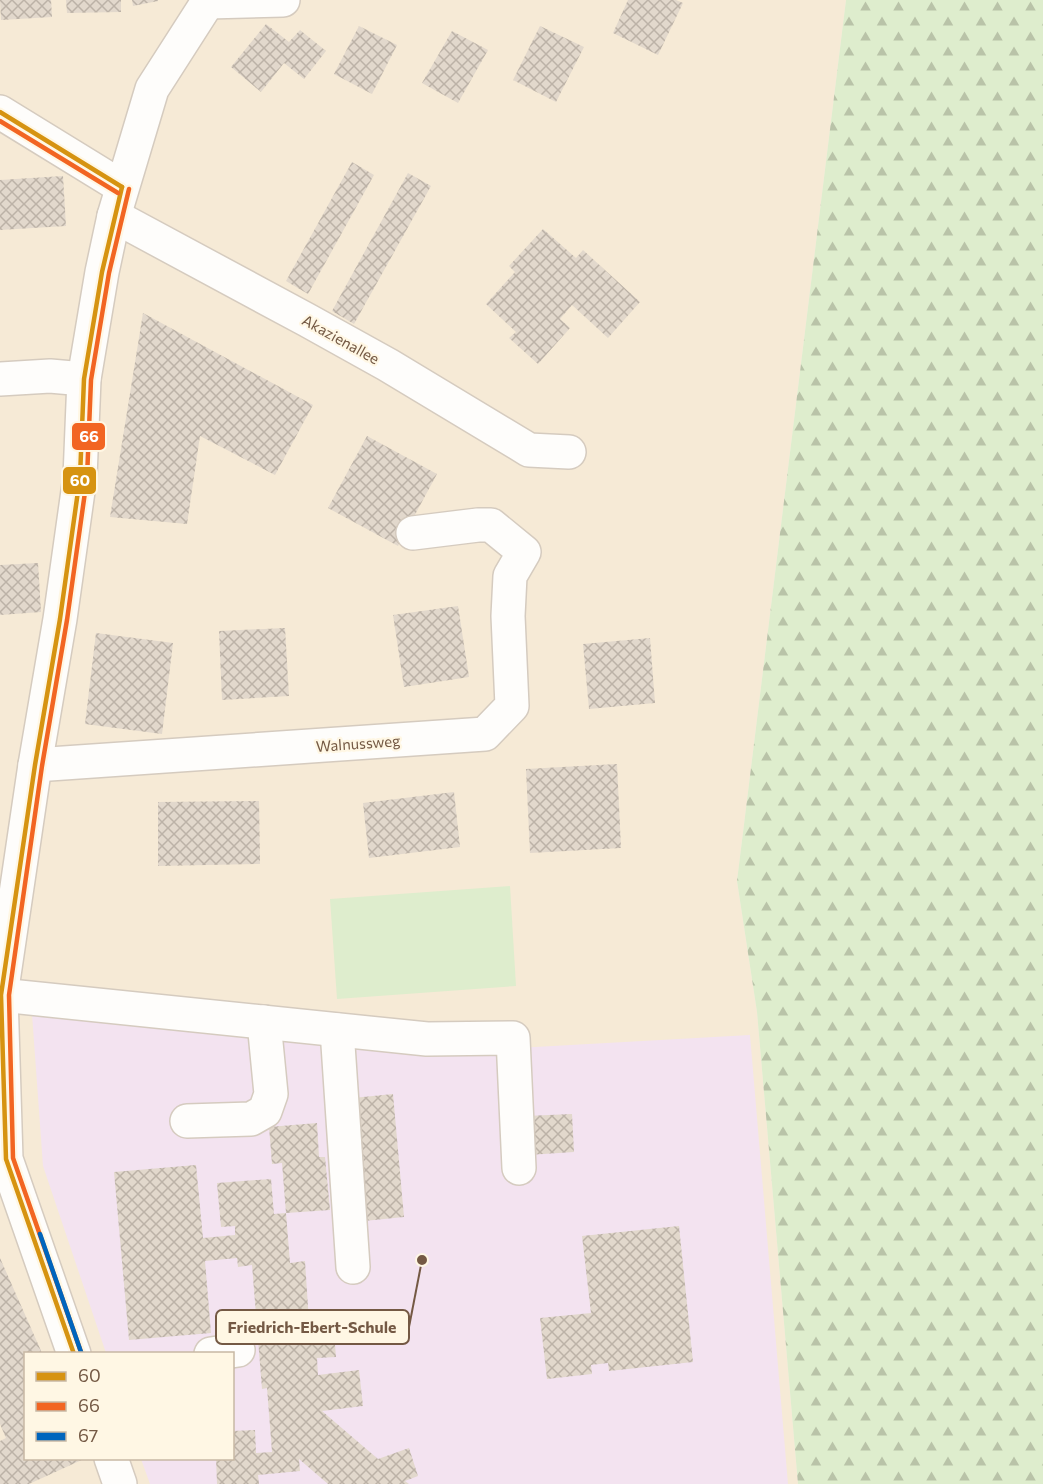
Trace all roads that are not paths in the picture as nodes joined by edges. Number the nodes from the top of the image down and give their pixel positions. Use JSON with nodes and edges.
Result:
{"nodes":[{"id":1,"x":283,"y":0,"type":"edge"},
{"id":2,"x":208,"y":1,"type":"edge"},
{"id":3,"x":0,"y":112,"type":"edge"},
{"id":4,"x":118,"y":202,"type":"junction"},
{"id":5,"x":0,"y":379,"type":"edge"},
{"id":6,"x":84,"y":379,"type":"junction"},
{"id":7,"x":569,"y":452,"type":"dead end"},
{"id":8,"x":413,"y":533,"type":"dead end"},
{"id":9,"x":35,"y":765,"type":"junction"},
{"id":10,"x":1,"y":995,"type":"edge"},
{"id":11,"x":264,"y":1022,"type":"junction"},
{"id":12,"x":337,"y":1030,"type":"junction"},
{"id":13,"x":187,"y":1121,"type":"dead end"},
{"id":14,"x":3,"y":1160,"type":"edge"},
{"id":15,"x":519,"y":1168,"type":"dead end"},
{"id":16,"x":353,"y":1267,"type":"dead end"},
{"id":17,"x":74,"y":1352,"type":"edge"},
{"id":18,"x":112,"y":1460,"type":"edge"},
{"id":19,"x":120,"y":1484,"type":"edge"}],
"edges":[{"from":1,"to":2,"type":"street"},
{"from":2,"to":4,"type":"street"},
{"from":3,"to":4,"type":"street","name":"Akazienallee"},
{"from":4,"to":6,"type":"street"},
{"from":4,"to":7,"type":"street","name":"Akazienallee"},
{"from":5,"to":6,"type":"street"},
{"from":6,"to":9,"type":"street"},
{"from":8,"to":9,"type":"street","name":"Walnussweg"},
{"from":9,"to":10,"type":"street"},
{"from":10,"to":11,"type":"street"},
{"from":10,"to":14,"type":"street"},
{"from":11,"to":12,"type":"street"},
{"from":11,"to":13,"type":"street"},
{"from":12,"to":15,"type":"street"},
{"from":12,"to":16,"type":"street"},
{"from":14,"to":17,"type":"street"},
{"from":18,"to":19,"type":"street"}]}
